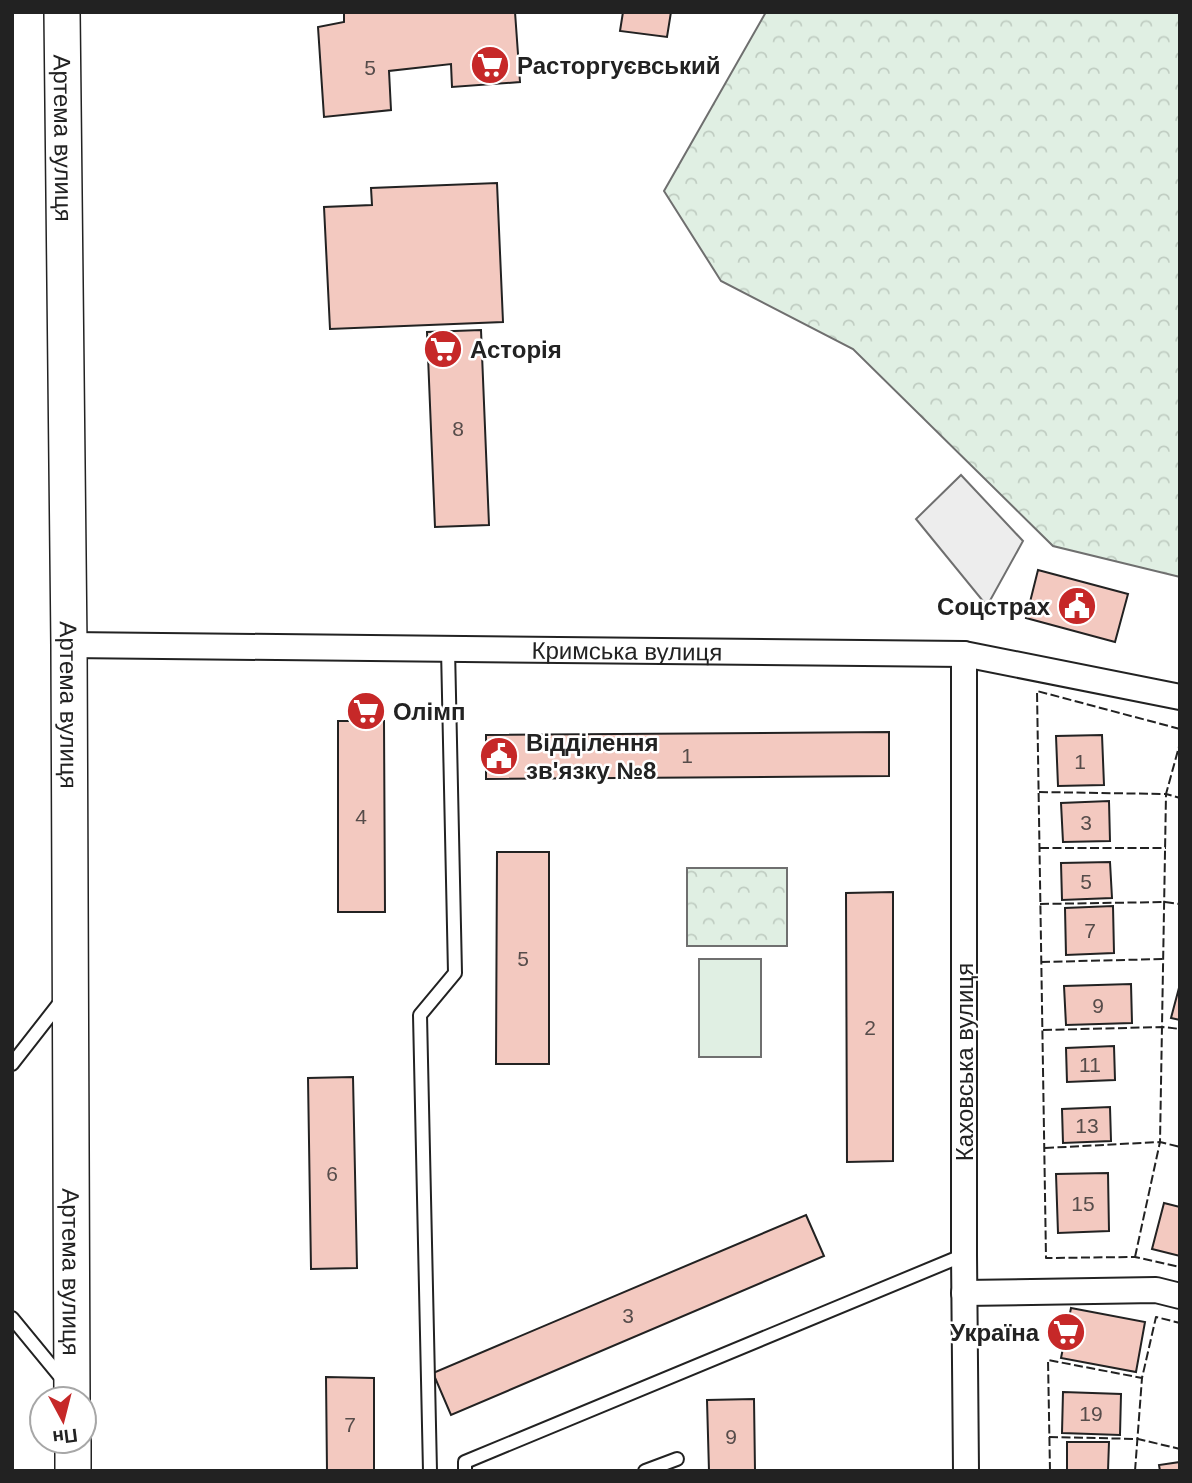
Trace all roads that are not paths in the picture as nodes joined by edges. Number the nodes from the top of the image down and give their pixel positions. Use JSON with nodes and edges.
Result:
{"nodes":[{"id":1,"x":62,"y":12,"type":"edge"},
{"id":2,"x":69,"y":645,"type":"junction"},
{"id":3,"x":448,"y":649,"type":"junction"},
{"id":4,"x":964,"y":654,"type":"junction"},
{"id":5,"x":1180,"y":697,"type":"edge"},
{"id":6,"x":70,"y":988,"type":"junction"},
{"id":7,"x":12,"y":1064,"type":"edge"},
{"id":8,"x":964,"y":1255,"type":"junction"},
{"id":9,"x":964,"y":1293,"type":"junction"},
{"id":10,"x":1180,"y":1296,"type":"edge"},
{"id":11,"x":12,"y":1318,"type":"edge"},
{"id":12,"x":64,"y":1385,"type":"edge"},
{"id":13,"x":72,"y":1385,"type":"edge"},
{"id":14,"x":677,"y":1459,"type":"dead end"},
{"id":15,"x":430,"y":1471,"type":"edge"},
{"id":16,"x":465,"y":1471,"type":"edge"},
{"id":17,"x":645,"y":1471,"type":"edge"},
{"id":18,"x":966,"y":1471,"type":"edge"}],
"edges":[{"from":1,"to":2,"type":"main road","name":"Артема вулиця"},
{"from":2,"to":3,"type":"street","name":"Кримська вулиця"},
{"from":2,"to":6,"type":"main road","name":"Артема вулиця"},
{"from":3,"to":4,"type":"street","name":"Кримська вулиця"},
{"from":3,"to":15,"type":"lane"},
{"from":4,"to":5,"type":"street","name":"Кримська вулиця"},
{"from":4,"to":8,"type":"street","name":"Каховська вулиця"},
{"from":6,"to":7,"type":"lane"},
{"from":6,"to":13,"type":"main road","name":"Артема вулиця"},
{"from":8,"to":9,"type":"street","name":"Каховська вулиця"},
{"from":8,"to":16,"type":"lane"},
{"from":9,"to":10,"type":"street"},
{"from":9,"to":18,"type":"street","name":"Каховська вулиця"},
{"from":11,"to":12,"type":"lane"},
{"from":14,"to":17,"type":"lane"}]}
